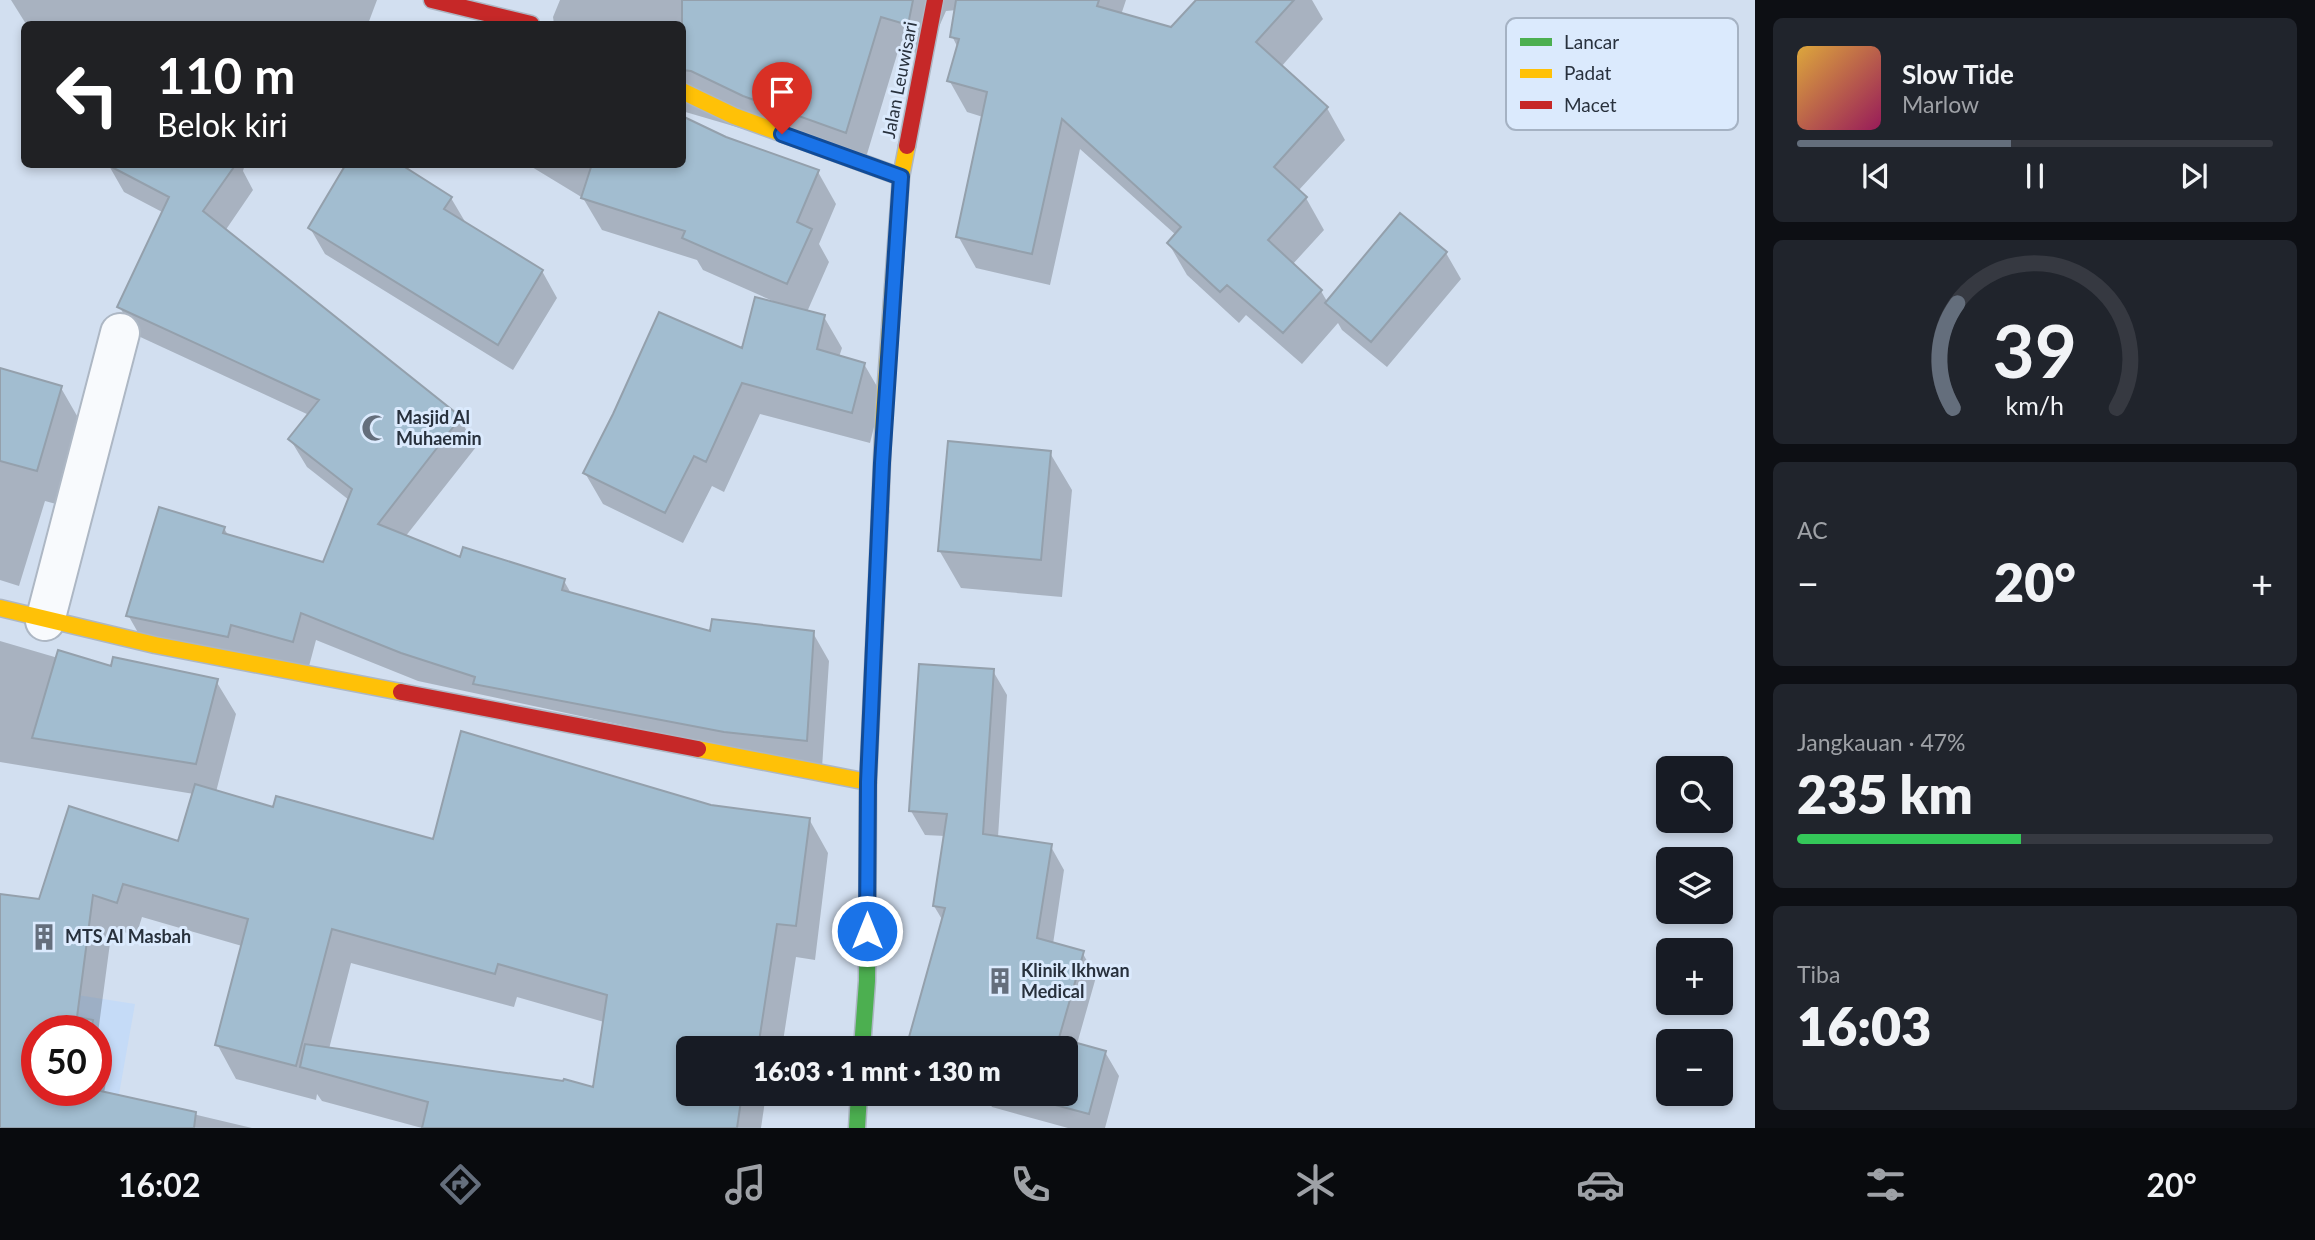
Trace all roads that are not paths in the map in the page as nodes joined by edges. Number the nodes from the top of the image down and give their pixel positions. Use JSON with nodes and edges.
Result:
{"nodes":[{"id":1,"x":432,"y":0,"type":"edge"},
{"id":2,"x":935,"y":0,"type":"edge"},
{"id":3,"x":519,"y":21,"type":"edge"},
{"id":4,"x":686,"y":93,"type":"edge"},
{"id":5,"x":901,"y":177,"type":"junction"},
{"id":6,"x":120,"y":333,"type":"dead end"},
{"id":7,"x":0,"y":608,"type":"edge"},
{"id":8,"x":45,"y":621,"type":"junction"},
{"id":9,"x":868,"y":782,"type":"junction"},
{"id":10,"x":863,"y":1036,"type":"edge"},
{"id":11,"x":858,"y":1106,"type":"edge"},
{"id":12,"x":857,"y":1128,"type":"edge"}],
"edges":[{"from":1,"to":3,"type":"street"},
{"from":2,"to":5,"type":"street","name":"Jalan Leuwisari"},
{"from":4,"to":5,"type":"street"},
{"from":5,"to":9,"type":"street","name":"Jalan Leuwisari"},
{"from":6,"to":8,"type":"street"},
{"from":7,"to":8,"type":"street"},
{"from":8,"to":9,"type":"street"},
{"from":9,"to":10,"type":"street","name":"Jalan Leuwisari"},
{"from":11,"to":12,"type":"street"}]}
